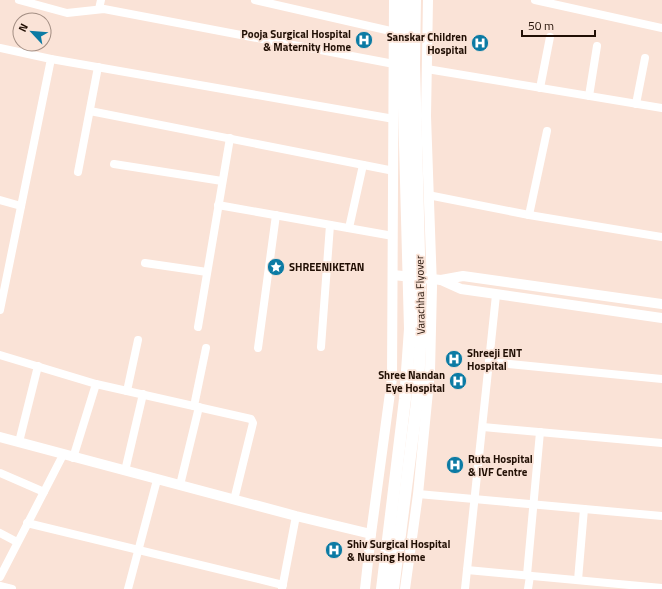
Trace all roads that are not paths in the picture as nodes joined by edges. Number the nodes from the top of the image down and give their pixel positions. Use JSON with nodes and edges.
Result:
{"nodes":[{"id":1,"x":19,"y":0,"type":"edge"},
{"id":2,"x":101,"y":0,"type":"edge"},
{"id":3,"x":255,"y":0,"type":"edge"},
{"id":4,"x":394,"y":0,"type":"edge"},
{"id":5,"x":404,"y":0,"type":"edge"},
{"id":6,"x":415,"y":0,"type":"edge"},
{"id":7,"x":428,"y":0,"type":"edge"},
{"id":8,"x":534,"y":0,"type":"edge"},
{"id":9,"x":99,"y":9,"type":"junction"},
{"id":10,"x":662,"y":28,"type":"edge"},
{"id":11,"x":395,"y":32,"type":"junction"},
{"id":12,"x":550,"y":37,"type":"dead end"},
{"id":13,"x":597,"y":46,"type":"dead end"},
{"id":14,"x":0,"y":48,"type":"edge"},
{"id":15,"x":645,"y":58,"type":"dead end"},
{"id":16,"x":51,"y":59,"type":"junction"},
{"id":17,"x":394,"y":64,"type":"junction"},
{"id":18,"x":98,"y":68,"type":"junction"},
{"id":19,"x":427,"y":70,"type":"junction"},
{"id":20,"x":540,"y":88,"type":"junction"},
{"id":21,"x":589,"y":96,"type":"junction"},
{"id":22,"x":636,"y":104,"type":"junction"},
{"id":23,"x":662,"y":108,"type":"edge"},
{"id":24,"x":90,"y":111,"type":"junction"},
{"id":25,"x":394,"y":119,"type":"junction"},
{"id":26,"x":547,"y":130,"type":"dead end"},
{"id":27,"x":230,"y":138,"type":"junction"},
{"id":28,"x":114,"y":164,"type":"dead end"},
{"id":29,"x":363,"y":165,"type":"junction"},
{"id":30,"x":394,"y":171,"type":"junction"},
{"id":31,"x":78,"y":172,"type":"dead end"},
{"id":32,"x":222,"y":181,"type":"junction"},
{"id":33,"x":428,"y":195,"type":"junction"},
{"id":34,"x":0,"y":200,"type":"edge"},
{"id":35,"x":218,"y":205,"type":"junction"},
{"id":36,"x":21,"y":206,"type":"junction"},
{"id":37,"x":276,"y":215,"type":"junction"},
{"id":38,"x":529,"y":215,"type":"junction"},
{"id":39,"x":330,"y":225,"type":"junction"},
{"id":40,"x":349,"y":228,"type":"junction"},
{"id":41,"x":393,"y":236,"type":"junction"},
{"id":42,"x":662,"y":237,"type":"edge"},
{"id":43,"x":146,"y":263,"type":"dead end"},
{"id":44,"x":207,"y":272,"type":"junction"},
{"id":45,"x":393,"y":275,"type":"junction"},
{"id":46,"x":436,"y":279,"type":"junction"},
{"id":47,"x":496,"y":295,"type":"junction"},
{"id":48,"x":662,"y":304,"type":"edge"},
{"id":49,"x":0,"y":310,"type":"edge"},
{"id":50,"x":662,"y":318,"type":"edge"},
{"id":51,"x":198,"y":326,"type":"dead end"},
{"id":52,"x":138,"y":340,"type":"dead end"},
{"id":53,"x":321,"y":347,"type":"dead end"},
{"id":54,"x":206,"y":348,"type":"dead end"},
{"id":55,"x":258,"y":348,"type":"dead end"},
{"id":56,"x":0,"y":355,"type":"edge"},
{"id":57,"x":489,"y":362,"type":"junction"},
{"id":58,"x":38,"y":366,"type":"junction"},
{"id":59,"x":662,"y":379,"type":"edge"},
{"id":60,"x":96,"y":384,"type":"junction"},
{"id":61,"x":128,"y":391,"type":"junction"},
{"id":62,"x":143,"y":394,"type":"junction"},
{"id":63,"x":196,"y":406,"type":"junction"},
{"id":64,"x":483,"y":427,"type":"junction"},
{"id":65,"x":540,"y":432,"type":"junction"},
{"id":66,"x":0,"y":437,"type":"edge"},
{"id":67,"x":19,"y":442,"type":"junction"},
{"id":68,"x":662,"y":443,"type":"edge"},
{"id":69,"x":63,"y":455,"type":"junction"},
{"id":70,"x":73,"y":458,"type":"junction"},
{"id":71,"x":125,"y":471,"type":"junction"},
{"id":72,"x":0,"y":473,"type":"edge"},
{"id":73,"x":158,"y":480,"type":"junction"},
{"id":74,"x":180,"y":486,"type":"junction"},
{"id":75,"x":44,"y":492,"type":"junction"},
{"id":76,"x":418,"y":494,"type":"junction"},
{"id":77,"x":474,"y":498,"type":"junction"},
{"id":78,"x":234,"y":500,"type":"junction"},
{"id":79,"x":533,"y":504,"type":"junction"},
{"id":80,"x":584,"y":509,"type":"junction"},
{"id":81,"x":296,"y":516,"type":"junction"},
{"id":82,"x":662,"y":516,"type":"edge"},
{"id":83,"x":28,"y":523,"type":"junction"},
{"id":84,"x":0,"y":533,"type":"edge"},
{"id":85,"x":371,"y":534,"type":"junction"},
{"id":86,"x":17,"y":542,"type":"junction"},
{"id":87,"x":138,"y":550,"type":"junction"},
{"id":88,"x":467,"y":570,"type":"junction"},
{"id":89,"x":528,"y":575,"type":"junction"},
{"id":90,"x":0,"y":577,"type":"edge"},
{"id":91,"x":578,"y":580,"type":"junction"},
{"id":92,"x":591,"y":585,"type":"edge"},
{"id":93,"x":0,"y":586,"type":"edge"},
{"id":94,"x":283,"y":587,"type":"edge"},
{"id":95,"x":649,"y":588,"type":"edge"},
{"id":96,"x":662,"y":588,"type":"edge"},
{"id":97,"x":12,"y":589,"type":"edge"},
{"id":98,"x":128,"y":589,"type":"edge"},
{"id":99,"x":365,"y":589,"type":"edge"},
{"id":100,"x":382,"y":589,"type":"edge"},
{"id":101,"x":393,"y":589,"type":"edge"},
{"id":102,"x":405,"y":589,"type":"edge"},
{"id":103,"x":465,"y":589,"type":"edge"},
{"id":104,"x":528,"y":589,"type":"edge"}],
"edges":[{"from":1,"to":9,"type":"street"},
{"from":2,"to":9,"type":"street"},
{"from":3,"to":11,"type":"street"},
{"from":4,"to":11,"type":"street"},
{"from":5,"to":100,"type":"main road","name":"Varachha Flyover"},
{"from":6,"to":101,"type":"main road","name":"Varachha Flyover"},
{"from":7,"to":19,"type":"street"},
{"from":8,"to":10,"type":"street"},
{"from":9,"to":17,"type":"street"},
{"from":11,"to":17,"type":"street"},
{"from":12,"to":20,"type":"street"},
{"from":13,"to":21,"type":"street"},
{"from":14,"to":16,"type":"street"},
{"from":15,"to":22,"type":"street"},
{"from":16,"to":18,"type":"street"},
{"from":16,"to":36,"type":"street"},
{"from":17,"to":25,"type":"street"},
{"from":18,"to":24,"type":"street"},
{"from":18,"to":25,"type":"street"},
{"from":19,"to":20,"type":"street"},
{"from":19,"to":33,"type":"street"},
{"from":20,"to":21,"type":"street"},
{"from":21,"to":22,"type":"street"},
{"from":22,"to":23,"type":"street"},
{"from":24,"to":27,"type":"street"},
{"from":24,"to":31,"type":"street"},
{"from":25,"to":30,"type":"street"},
{"from":26,"to":38,"type":"street"},
{"from":27,"to":29,"type":"street"},
{"from":27,"to":32,"type":"street"},
{"from":28,"to":32,"type":"street"},
{"from":29,"to":30,"type":"street"},
{"from":29,"to":40,"type":"street"},
{"from":30,"to":41,"type":"street"},
{"from":32,"to":35,"type":"street"},
{"from":33,"to":38,"type":"street"},
{"from":33,"to":46,"type":"street"},
{"from":34,"to":36,"type":"street"},
{"from":35,"to":37,"type":"street"},
{"from":35,"to":44,"type":"street"},
{"from":36,"to":49,"type":"street"},
{"from":37,"to":39,"type":"street"},
{"from":37,"to":55,"type":"street"},
{"from":38,"to":42,"type":"street"},
{"from":39,"to":40,"type":"street"},
{"from":39,"to":53,"type":"street"},
{"from":40,"to":41,"type":"street"},
{"from":41,"to":45,"type":"street"},
{"from":43,"to":44,"type":"street"},
{"from":44,"to":51,"type":"street"},
{"from":45,"to":46,"type":"street"},
{"from":45,"to":85,"type":"street"},
{"from":46,"to":47,"type":"street"},
{"from":46,"to":48,"type":"street"},
{"from":46,"to":76,"type":"street"},
{"from":47,"to":50,"type":"street"},
{"from":47,"to":57,"type":"street"},
{"from":52,"to":61,"type":"street"},
{"from":54,"to":63,"type":"street"},
{"from":56,"to":58,"type":"street"},
{"from":57,"to":59,"type":"street"},
{"from":57,"to":64,"type":"street"},
{"from":58,"to":60,"type":"street"},
{"from":58,"to":67,"type":"street"},
{"from":60,"to":61,"type":"street"},
{"from":60,"to":70,"type":"street"},
{"from":61,"to":62,"type":"street"},
{"from":62,"to":63,"type":"street"},
{"from":62,"to":71,"type":"street"},
{"from":63,"to":74,"type":"street"},
{"from":63,"to":78,"type":"street"},
{"from":64,"to":65,"type":"street"},
{"from":64,"to":77,"type":"street"},
{"from":65,"to":68,"type":"street"},
{"from":65,"to":79,"type":"street"},
{"from":66,"to":67,"type":"street"},
{"from":67,"to":69,"type":"street"},
{"from":69,"to":70,"type":"street"},
{"from":69,"to":75,"type":"street"},
{"from":70,"to":71,"type":"street"},
{"from":71,"to":73,"type":"street"},
{"from":72,"to":75,"type":"street"},
{"from":73,"to":74,"type":"street"},
{"from":73,"to":87,"type":"street"},
{"from":74,"to":78,"type":"street"},
{"from":75,"to":83,"type":"street"},
{"from":76,"to":77,"type":"street"},
{"from":76,"to":102,"type":"street"},
{"from":77,"to":79,"type":"street"},
{"from":77,"to":88,"type":"street"},
{"from":78,"to":81,"type":"street"},
{"from":79,"to":80,"type":"street"},
{"from":79,"to":89,"type":"street"},
{"from":80,"to":82,"type":"street"},
{"from":80,"to":91,"type":"street"},
{"from":81,"to":85,"type":"street"},
{"from":81,"to":94,"type":"street"},
{"from":83,"to":86,"type":"street"},
{"from":83,"to":87,"type":"street"},
{"from":84,"to":86,"type":"street"},
{"from":85,"to":99,"type":"street"},
{"from":86,"to":90,"type":"street"},
{"from":87,"to":94,"type":"street"},
{"from":87,"to":98,"type":"street"},
{"from":88,"to":89,"type":"street"},
{"from":88,"to":103,"type":"street"},
{"from":89,"to":91,"type":"street"},
{"from":89,"to":104,"type":"street"},
{"from":91,"to":92,"type":"street"},
{"from":92,"to":95,"type":"street"},
{"from":93,"to":97,"type":"street"},
{"from":95,"to":96,"type":"street"}]}
